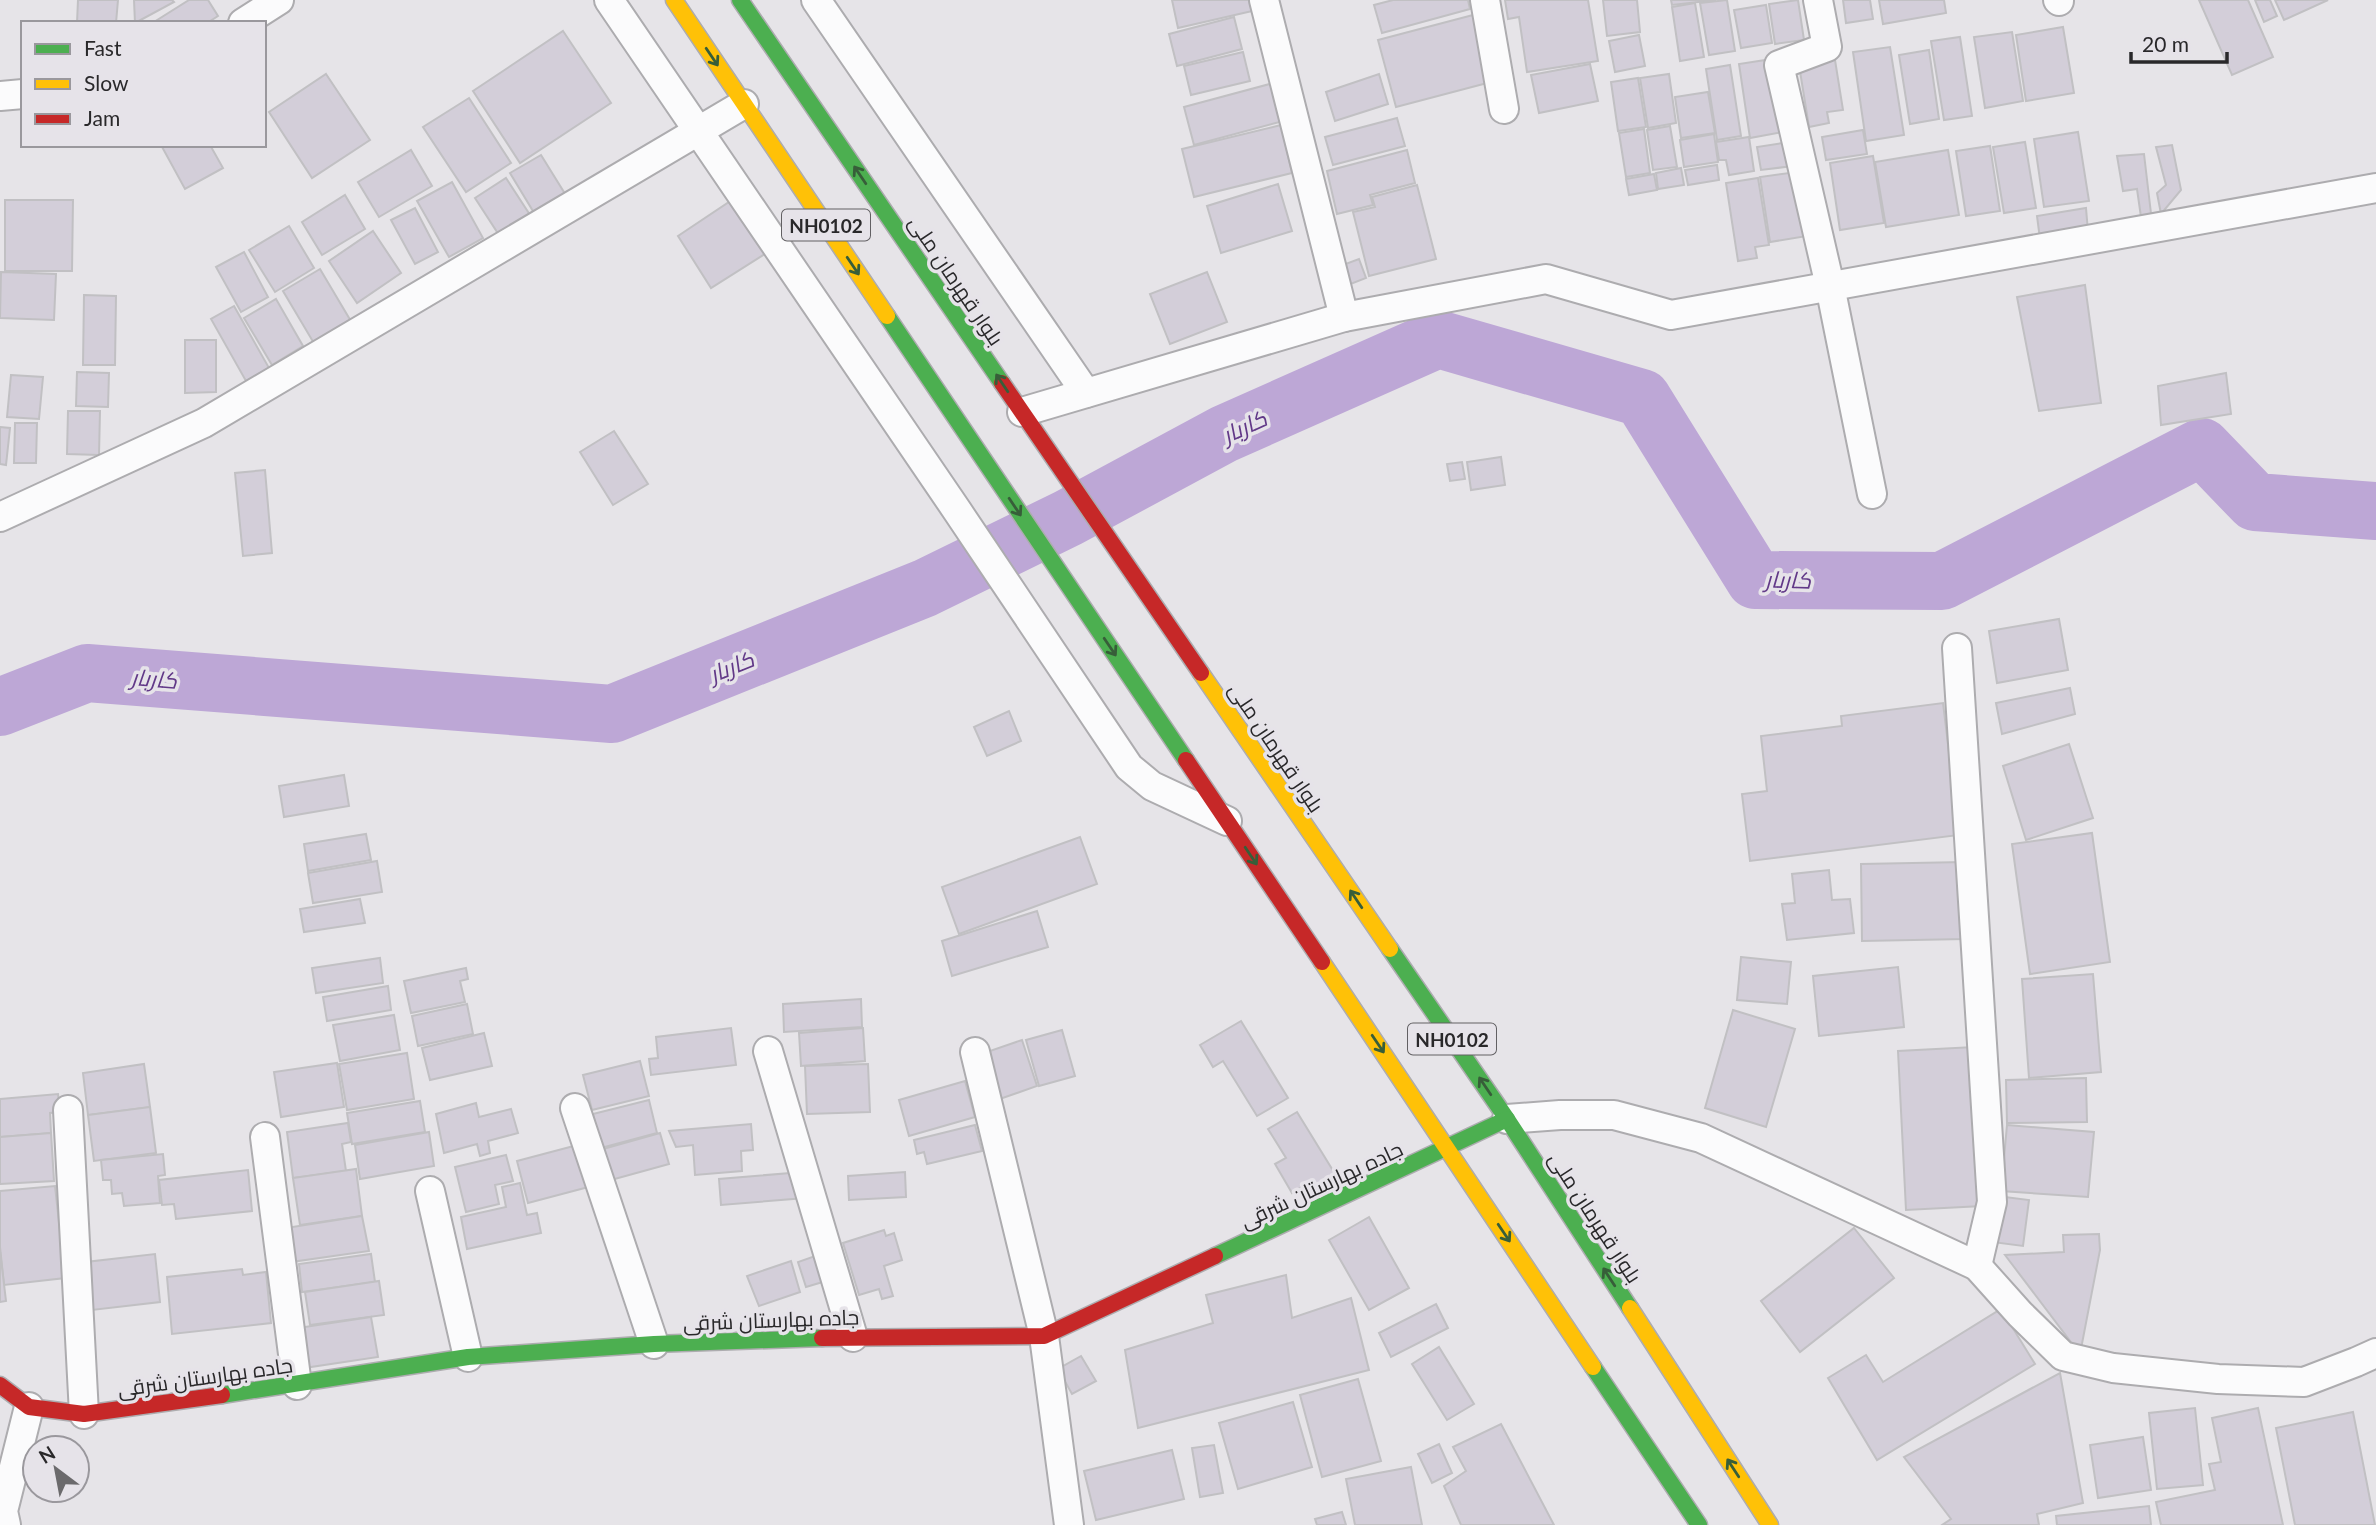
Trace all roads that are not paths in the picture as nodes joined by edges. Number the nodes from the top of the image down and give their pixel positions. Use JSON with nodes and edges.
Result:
{"nodes":[{"id":1,"x":279,"y":0,"type":"edge"},
{"id":2,"x":609,"y":0,"type":"edge"},
{"id":3,"x":674,"y":0,"type":"edge"},
{"id":4,"x":740,"y":0,"type":"edge"},
{"id":5,"x":816,"y":0,"type":"edge"},
{"id":6,"x":1264,"y":0,"type":"edge"},
{"id":7,"x":1485,"y":0,"type":"edge"},
{"id":8,"x":1818,"y":0,"type":"edge"},
{"id":9,"x":246,"y":21,"type":"edge"},
{"id":10,"x":21,"y":94,"type":"edge"},
{"id":11,"x":0,"y":96,"type":"edge"},
{"id":12,"x":744,"y":104,"type":"junction"},
{"id":13,"x":1503,"y":109,"type":"dead end"},
{"id":14,"x":698,"y":132,"type":"junction"},
{"id":15,"x":2376,"y":188,"type":"edge"},
{"id":16,"x":1830,"y":286,"type":"junction"},
{"id":17,"x":1344,"y":317,"type":"junction"},
{"id":18,"x":1086,"y":393,"type":"junction"},
{"id":19,"x":1022,"y":412,"type":"junction"},
{"id":20,"x":1872,"y":494,"type":"dead end"},
{"id":21,"x":0,"y":517,"type":"edge"},
{"id":22,"x":1956,"y":648,"type":"dead end"},
{"id":23,"x":1227,"y":821,"type":"junction"},
{"id":24,"x":768,"y":1051,"type":"dead end"},
{"id":25,"x":975,"y":1052,"type":"dead end"},
{"id":26,"x":575,"y":1108,"type":"dead end"},
{"id":27,"x":68,"y":1110,"type":"dead end"},
{"id":28,"x":1507,"y":1119,"type":"junction"},
{"id":29,"x":265,"y":1137,"type":"dead end"},
{"id":30,"x":1447,"y":1148,"type":"junction"},
{"id":31,"x":430,"y":1191,"type":"dead end"},
{"id":32,"x":1977,"y":1266,"type":"junction"},
{"id":33,"x":1044,"y":1336,"type":"junction"},
{"id":34,"x":853,"y":1337,"type":"junction"},
{"id":35,"x":653,"y":1344,"type":"junction"},
{"id":36,"x":2376,"y":1353,"type":"edge"},
{"id":37,"x":468,"y":1357,"type":"junction"},
{"id":38,"x":0,"y":1385,"type":"edge"},
{"id":39,"x":297,"y":1385,"type":"junction"},
{"id":40,"x":29,"y":1407,"type":"junction"},
{"id":41,"x":84,"y":1414,"type":"junction"},
{"id":42,"x":6,"y":1525,"type":"edge"},
{"id":43,"x":1069,"y":1525,"type":"edge"},
{"id":44,"x":1699,"y":1525,"type":"edge"},
{"id":45,"x":1770,"y":1525,"type":"edge"}],
"edges":[{"from":1,"to":9,"type":"street"},
{"from":2,"to":14,"type":"street"},
{"from":3,"to":12,"type":"main road","number":"NH0102","one_way":true},
{"from":19,"to":4,"type":"main road","name":"بلوار قهرمان ملی","number":"NH0102","one_way":true},
{"from":5,"to":18,"type":"street"},
{"from":6,"to":17,"type":"street"},
{"from":7,"to":13,"type":"street"},
{"from":8,"to":16,"type":"street"},
{"from":10,"to":11,"type":"street"},
{"from":12,"to":14,"type":"street"},
{"from":12,"to":23,"type":"main road","number":"NH0102","one_way":true},
{"from":14,"to":21,"type":"street"},
{"from":14,"to":23,"type":"street"},
{"from":15,"to":16,"type":"street"},
{"from":16,"to":17,"type":"street"},
{"from":16,"to":20,"type":"street"},
{"from":17,"to":18,"type":"street"},
{"from":18,"to":19,"type":"street"},
{"from":28,"to":19,"type":"main road","name":"بلوار قهرمان ملی","number":"NH0102","one_way":true},
{"from":22,"to":32,"type":"street"},
{"from":23,"to":30,"type":"main road","number":"NH0102","one_way":true},
{"from":24,"to":34,"type":"street"},
{"from":25,"to":33,"type":"street"},
{"from":26,"to":35,"type":"street"},
{"from":27,"to":41,"type":"street"},
{"from":28,"to":30,"type":"main road","name":"جاده بهارستان شرقی"},
{"from":28,"to":32,"type":"street"},
{"from":45,"to":28,"type":"main road","name":"بلوار قهرمان ملی","number":"NH0102","one_way":true},
{"from":29,"to":39,"type":"street"},
{"from":30,"to":33,"type":"main road","name":"جاده بهارستان شرقی"},
{"from":30,"to":44,"type":"main road","number":"NH0102","one_way":true},
{"from":31,"to":37,"type":"street"},
{"from":32,"to":36,"type":"street"},
{"from":33,"to":34,"type":"main road","name":"جاده بهارستان شرقی"},
{"from":33,"to":43,"type":"street"},
{"from":34,"to":35,"type":"main road","name":"جاده بهارستان شرقی"},
{"from":35,"to":37,"type":"main road","name":"جاده بهارستان شرقی"},
{"from":37,"to":39,"type":"main road","name":"جاده بهارستان شرقی"},
{"from":38,"to":40,"type":"main road","name":"جاده بهارستان شرقی"},
{"from":39,"to":41,"type":"main road","name":"جاده بهارستان شرقی"},
{"from":40,"to":41,"type":"main road","name":"جاده بهارستان شرقی"},
{"from":40,"to":42,"type":"street"}]}
